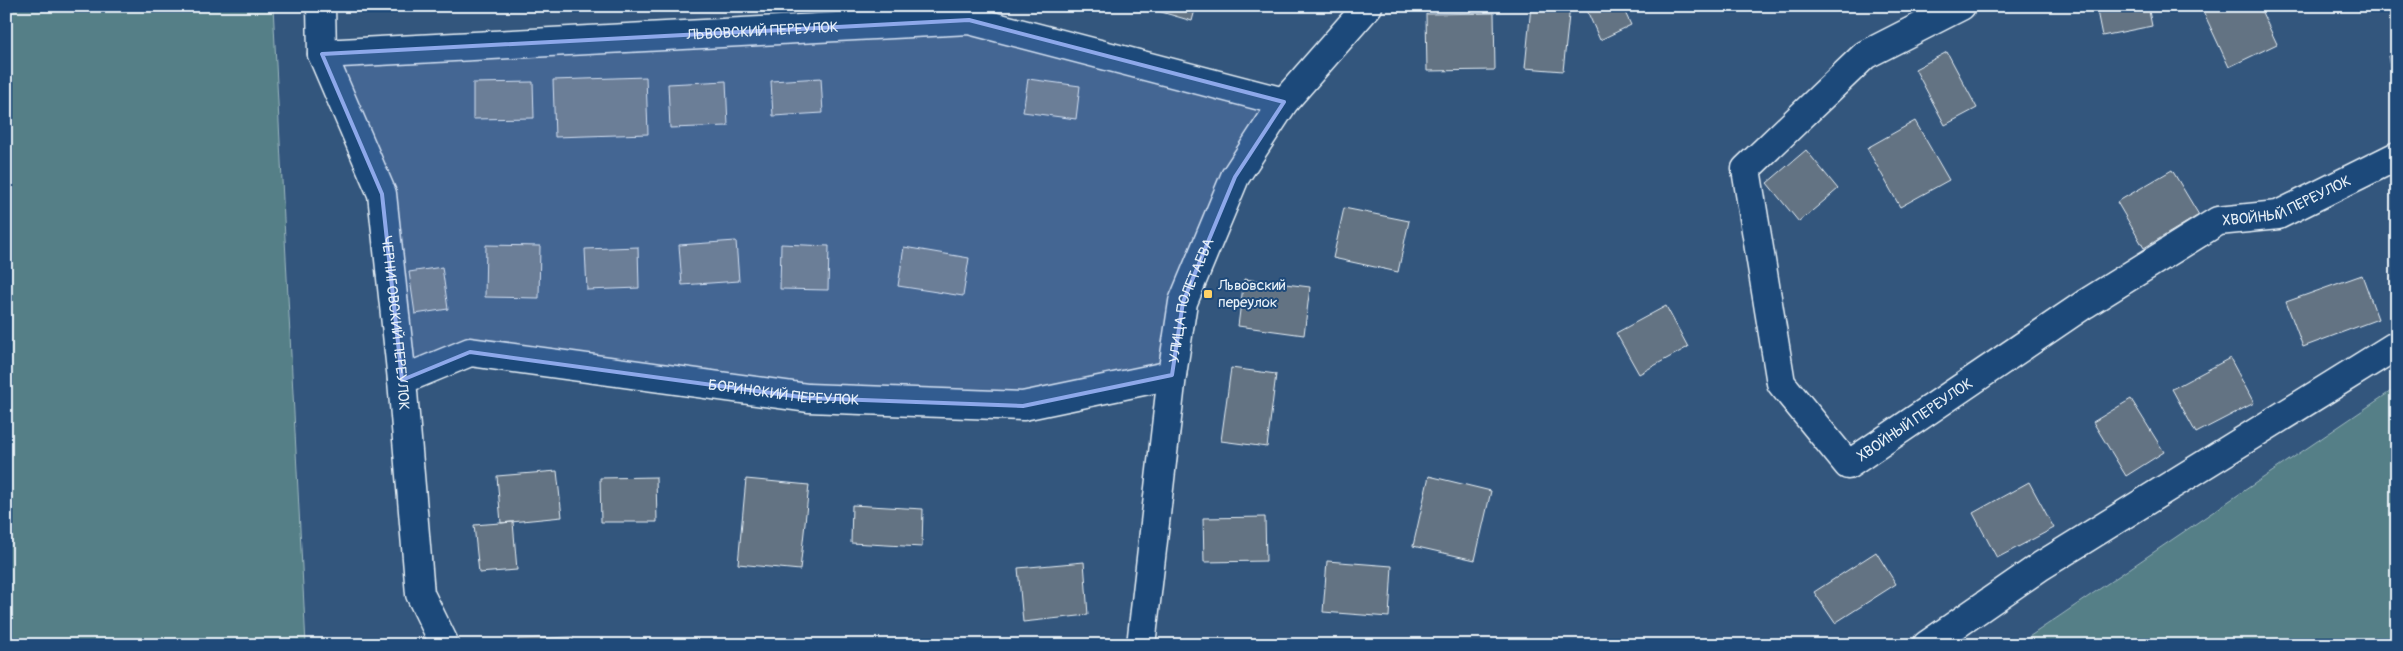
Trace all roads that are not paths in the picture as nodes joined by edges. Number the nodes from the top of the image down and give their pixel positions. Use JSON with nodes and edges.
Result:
{"nodes":[{"id":1,"x":322,"y":6,"type":"edge"},
{"id":2,"x":1368,"y":6,"type":"edge"},
{"id":3,"x":1962,"y":6,"type":"edge"},
{"id":4,"x":970,"y":13,"type":"edge"},
{"id":5,"x":322,"y":54,"type":"junction"},
{"id":6,"x":1284,"y":102,"type":"junction"},
{"id":7,"x":2397,"y":156,"type":"edge"},
{"id":8,"x":2397,"y":345,"type":"edge"},
{"id":9,"x":1172,"y":375,"type":"junction"},
{"id":10,"x":402,"y":380,"type":"junction"},
{"id":11,"x":445,"y":645,"type":"edge"},
{"id":12,"x":1141,"y":645,"type":"edge"},
{"id":13,"x":1927,"y":645,"type":"edge"}],
"edges":[{"from":1,"to":5,"type":"street","name":"ЧЕРНИГОВСКИЙ ПЕРЕУЛОК"},
{"from":2,"to":6,"type":"street","name":"УЛИЦА ПОЛЕТАЕВА"},
{"from":3,"to":7,"type":"street","name":"ХВОЙНЫЙ ПЕРЕУЛОК"},
{"from":4,"to":5,"type":"street","name":"ЛЬВОВСКИЙ ПЕРЕУЛОК"},
{"from":4,"to":6,"type":"street","name":"ЛЬВОВСКИЙ ПЕРЕУЛОК"},
{"from":5,"to":10,"type":"street","name":"ЧЕРНИГОВСКИЙ ПЕРЕУЛОК"},
{"from":6,"to":9,"type":"street","name":"УЛИЦА ПОЛЕТАЕВА"},
{"from":8,"to":13,"type":"street"},
{"from":9,"to":10,"type":"street","name":"БОРИНСКИЙ ПЕРЕУЛОК"},
{"from":9,"to":12,"type":"street","name":"УЛИЦА ПОЛЕТАЕВА"},
{"from":10,"to":11,"type":"street","name":"ЧЕРНИГОВСКИЙ ПЕРЕУЛОК"}]}
